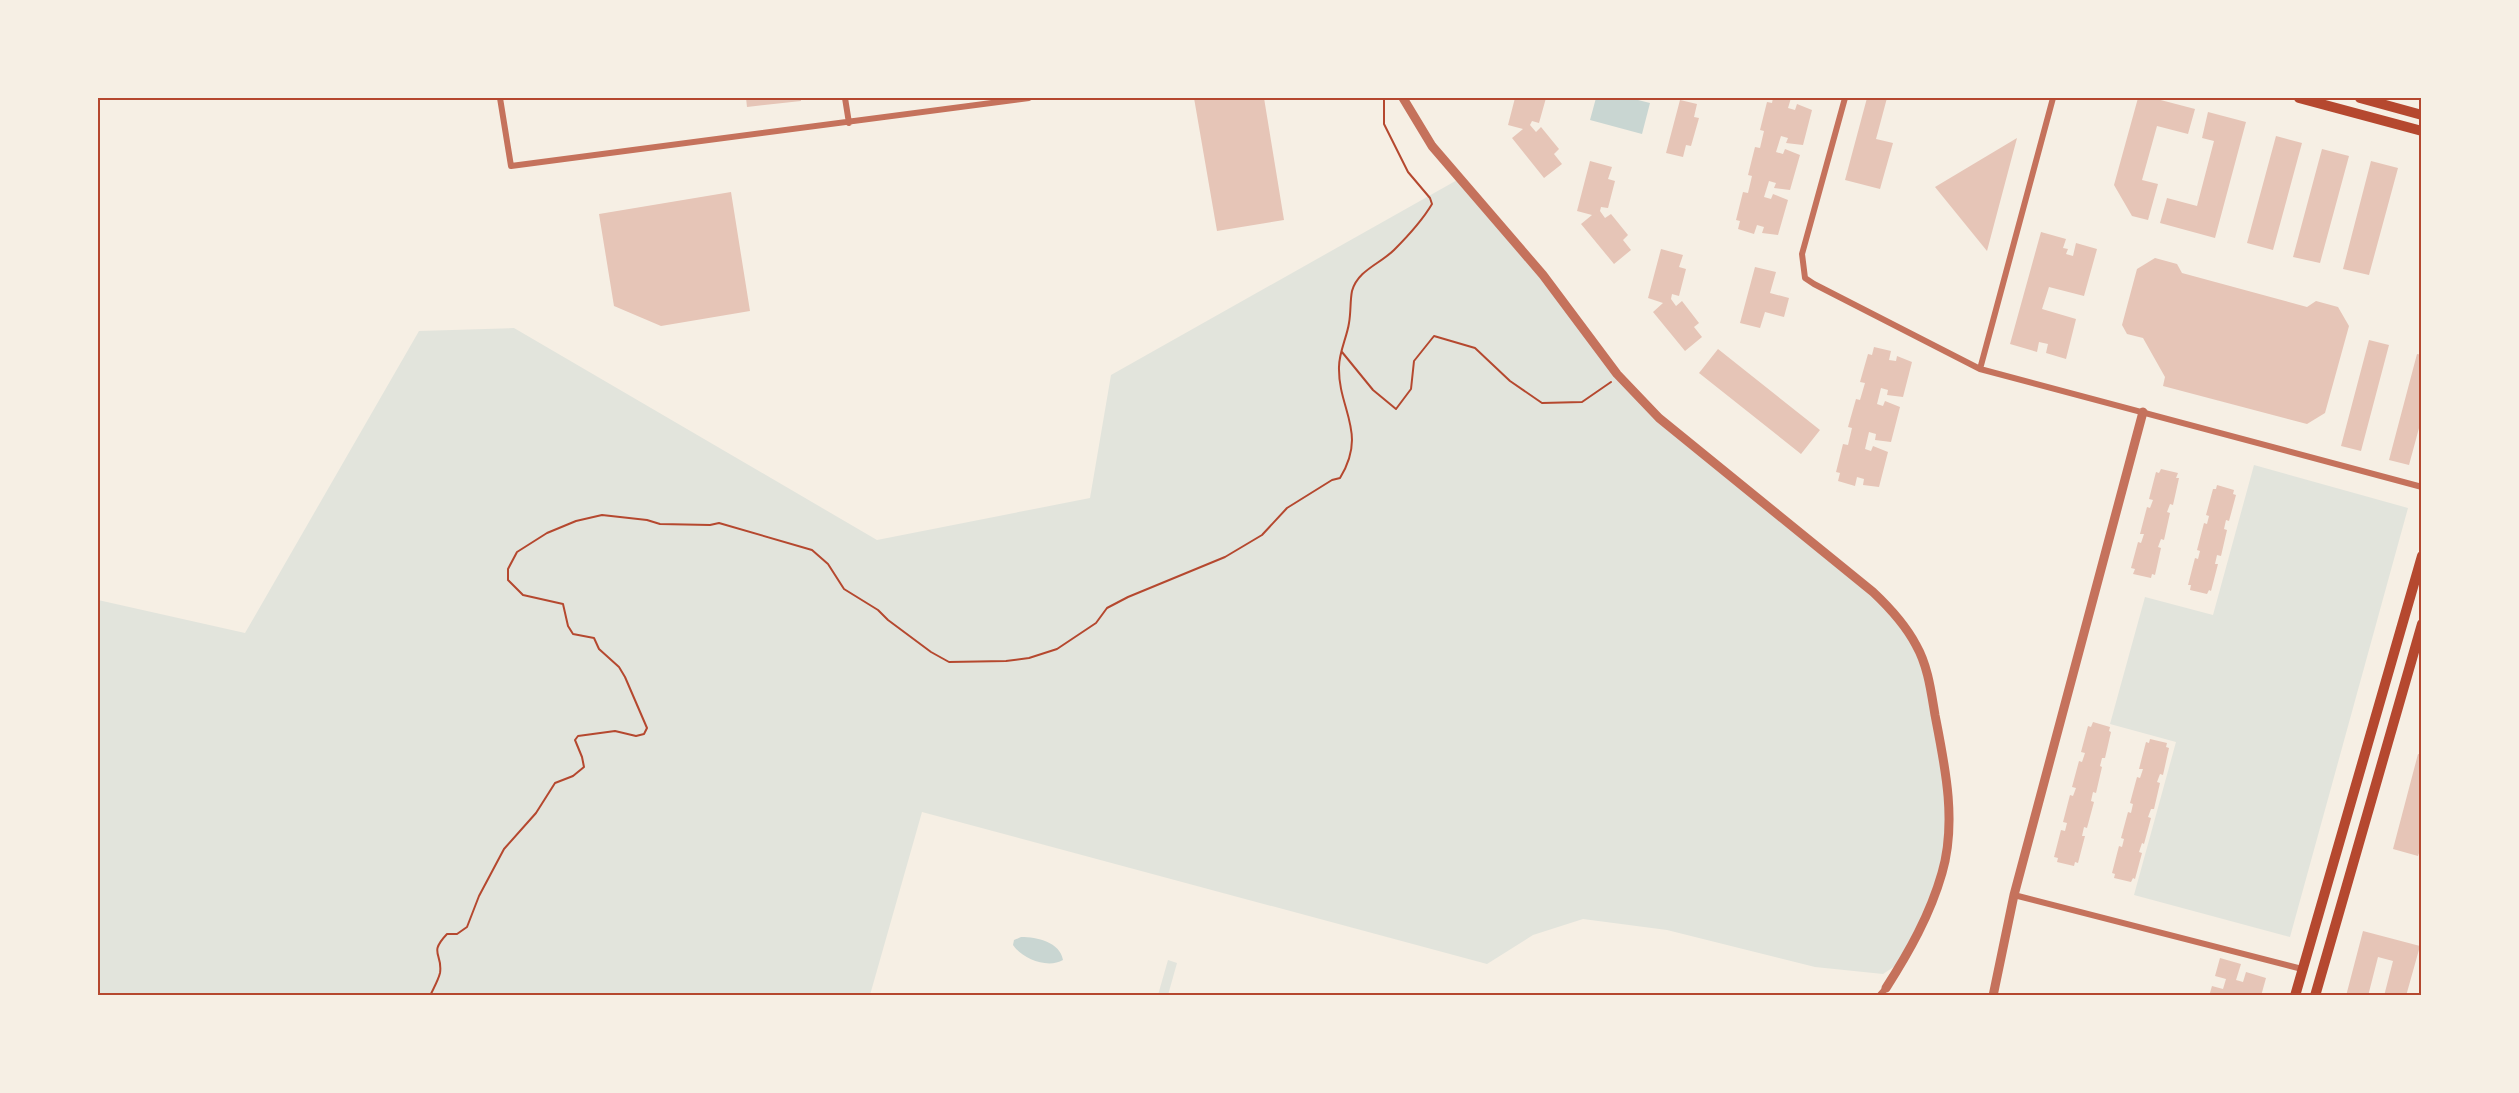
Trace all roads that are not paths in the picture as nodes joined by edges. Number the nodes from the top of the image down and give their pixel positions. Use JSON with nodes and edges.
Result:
{"nodes":[{"id":1,"x":500,"y":98,"type":"edge"},
{"id":2,"x":845,"y":98,"type":"edge"},
{"id":3,"x":1029,"y":98,"type":"edge"},
{"id":4,"x":1403,"y":98,"type":"edge"},
{"id":5,"x":1845,"y":98,"type":"edge"},
{"id":6,"x":2053,"y":98,"type":"edge"},
{"id":7,"x":2299,"y":98,"type":"edge"},
{"id":8,"x":2360,"y":98,"type":"edge"},
{"id":9,"x":2421,"y":115,"type":"edge"},
{"id":10,"x":849,"y":123,"type":"junction"},
{"id":11,"x":2421,"y":131,"type":"edge"},
{"id":12,"x":1980,"y":369,"type":"junction"},
{"id":13,"x":2143,"y":412,"type":"junction"},
{"id":14,"x":2421,"y":487,"type":"edge"},
{"id":15,"x":2421,"y":556,"type":"edge"},
{"id":16,"x":2421,"y":624,"type":"edge"},
{"id":17,"x":2014,"y":895,"type":"junction"},
{"id":18,"x":2302,"y":969,"type":"junction"},
{"id":19,"x":1883,"y":992,"type":"edge"},
{"id":20,"x":1993,"y":996,"type":"edge"},
{"id":21,"x":2295,"y":996,"type":"edge"},
{"id":22,"x":2314,"y":996,"type":"edge"}],
"edges":[{"from":1,"to":10,"type":"street"},
{"from":2,"to":10,"type":"street"},
{"from":3,"to":10,"type":"street"},
{"from":4,"to":19,"type":"street"},
{"from":5,"to":12,"type":"street"},
{"from":6,"to":12,"type":"street"},
{"from":7,"to":11,"type":"main road"},
{"from":8,"to":9,"type":"main road"},
{"from":12,"to":13,"type":"street"},
{"from":13,"to":14,"type":"street"},
{"from":13,"to":17,"type":"street"},
{"from":15,"to":18,"type":"main road"},
{"from":16,"to":22,"type":"main road"},
{"from":17,"to":18,"type":"street"},
{"from":17,"to":20,"type":"street"},
{"from":18,"to":21,"type":"main road"}]}
